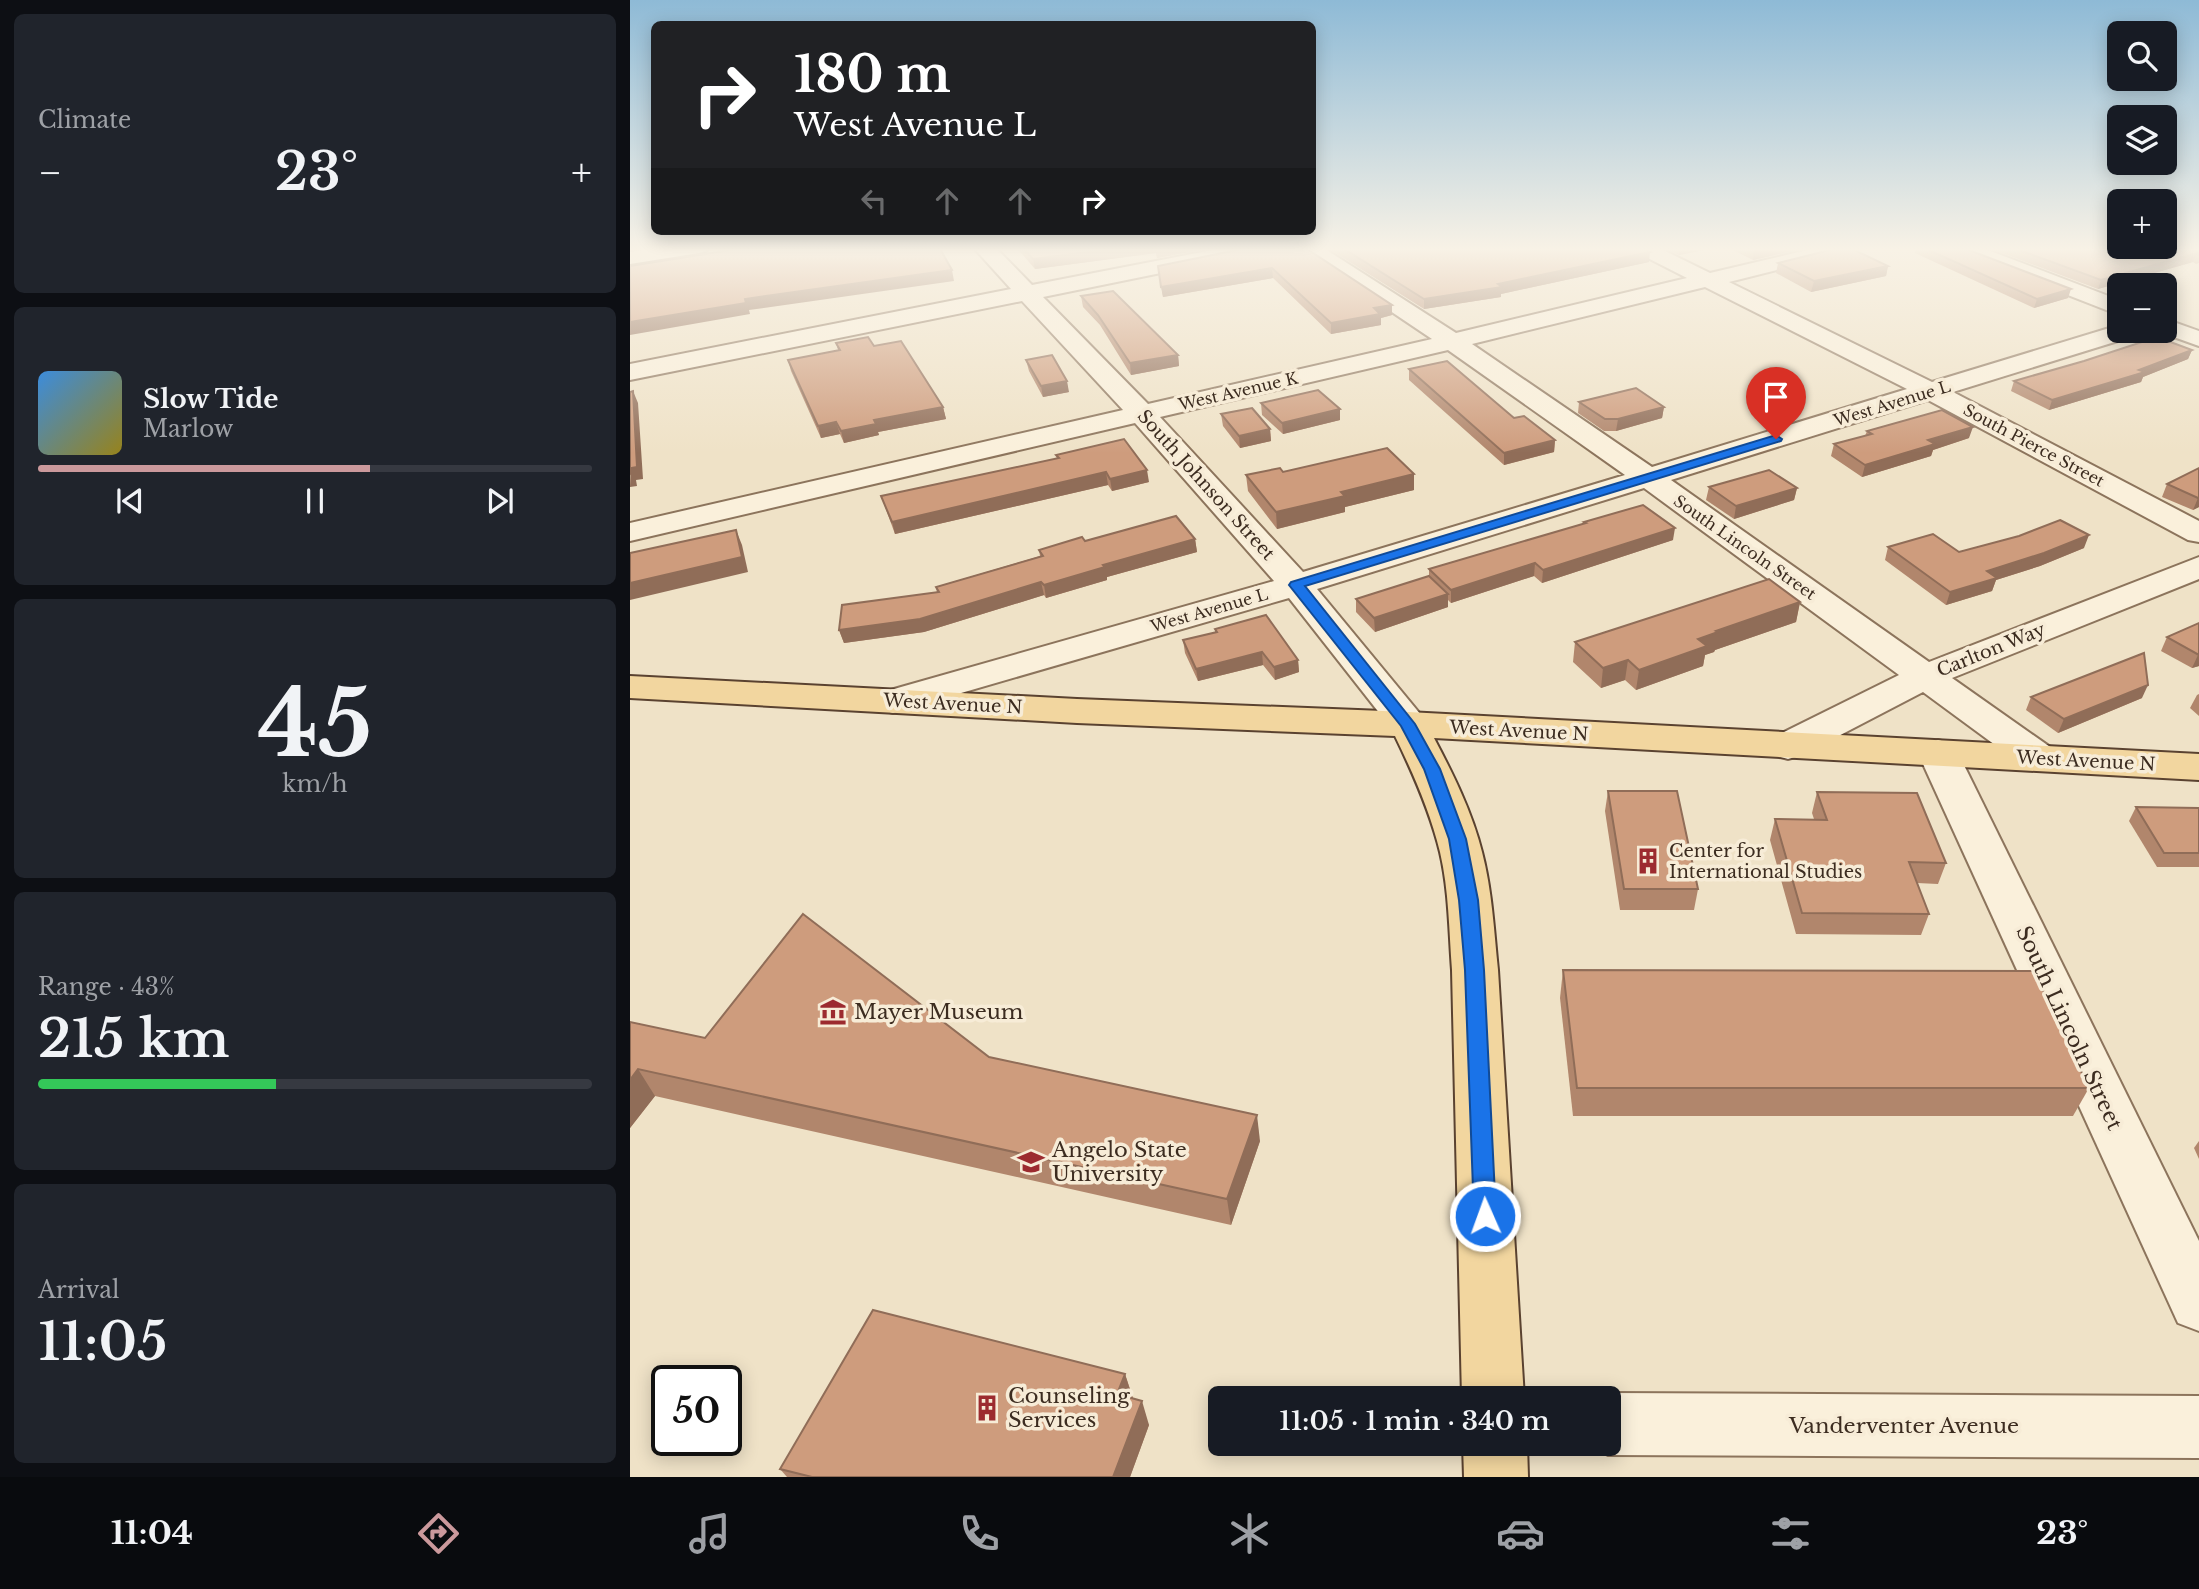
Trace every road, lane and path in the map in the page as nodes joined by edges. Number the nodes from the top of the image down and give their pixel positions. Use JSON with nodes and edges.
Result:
{"nodes":[{"id":1,"x":918,"y":316,"type":"edge"},
{"id":2,"x":1050,"y":316,"type":"edge"},
{"id":3,"x":1416,"y":316,"type":"edge"},
{"id":4,"x":1559,"y":316,"type":"edge"},
{"id":5,"x":1780,"y":316,"type":"edge"},
{"id":6,"x":2177,"y":331,"type":"edge"},
{"id":7,"x":2107,"y":337,"type":"edge"},
{"id":8,"x":2199,"y":339,"type":"edge"},
{"id":9,"x":1455,"y":341,"type":"junction"},
{"id":10,"x":630,"y":372,"type":"edge"},
{"id":11,"x":1931,"y":391,"type":"junction"},
{"id":12,"x":1142,"y":414,"type":"junction"},
{"id":13,"x":1647,"y":478,"type":"junction"},
{"id":14,"x":630,"y":532,"type":"edge"},
{"id":15,"x":2199,"y":533,"type":"edge"},
{"id":16,"x":2199,"y":567,"type":"edge"},
{"id":17,"x":1296,"y":585,"type":"junction"},
{"id":18,"x":1924,"y":676,"type":"junction"},
{"id":19,"x":630,"y":687,"type":"edge"},
{"id":20,"x":893,"y":701,"type":"junction"},
{"id":21,"x":1408,"y":724,"type":"junction"},
{"id":22,"x":1788,"y":746,"type":"junction"},
{"id":23,"x":1938,"y":753,"type":"junction"},
{"id":24,"x":2039,"y":758,"type":"junction"},
{"id":25,"x":2199,"y":766,"type":"edge"},
{"id":26,"x":2199,"y":1303,"type":"edge"},
{"id":27,"x":1492,"y":1386,"type":"edge"},
{"id":28,"x":1621,"y":1424,"type":"edge"},
{"id":29,"x":2199,"y":1427,"type":"edge"},
{"id":30,"x":1495,"y":1456,"type":"edge"},
{"id":31,"x":1496,"y":1477,"type":"edge"}],
"edges":[{"from":1,"to":10,"type":"street"},
{"from":2,"to":12,"type":"street","name":"South Johnson Street"},
{"from":3,"to":9,"type":"street","name":"South Lincoln Street"},
{"from":4,"to":9,"type":"street","name":"West Avenue K"},
{"from":5,"to":11,"type":"street","name":"South Pierce Street"},
{"from":6,"to":8,"type":"street"},
{"from":7,"to":11,"type":"street","name":"West Avenue L"},
{"from":9,"to":12,"type":"street","name":"West Avenue K"},
{"from":9,"to":13,"type":"street","name":"South Lincoln Street"},
{"from":11,"to":13,"type":"street","name":"West Avenue L"},
{"from":11,"to":15,"type":"street","name":"South Pierce Street"},
{"from":12,"to":14,"type":"street","name":"West Avenue K"},
{"from":12,"to":17,"type":"street","name":"South Johnson Street"},
{"from":13,"to":17,"type":"street","name":"West Avenue L"},
{"from":13,"to":18,"type":"street","name":"South Lincoln Street"},
{"from":16,"to":18,"type":"street","name":"Carlton Way"},
{"from":17,"to":20,"type":"street","name":"West Avenue L"},
{"from":17,"to":21,"type":"street","name":"South Johnson Street"},
{"from":18,"to":22,"type":"street","name":"Carlton Way"},
{"from":18,"to":24,"type":"street","name":"South Lincoln Street"},
{"from":19,"to":20,"type":"main road","name":"West Avenue N"},
{"from":20,"to":21,"type":"main road","name":"West Avenue N"},
{"from":21,"to":22,"type":"main road","name":"West Avenue N"},
{"from":21,"to":27,"type":"main road","name":"South Johnson Street"},
{"from":22,"to":23,"type":"main road","name":"West Avenue N"},
{"from":23,"to":24,"type":"main road","name":"West Avenue N"},
{"from":23,"to":26,"type":"street","name":"South Lincoln Street"},
{"from":24,"to":25,"type":"main road","name":"West Avenue N"},
{"from":28,"to":29,"type":"street","name":"Vanderventer Avenue"},
{"from":30,"to":31,"type":"main road"}]}
